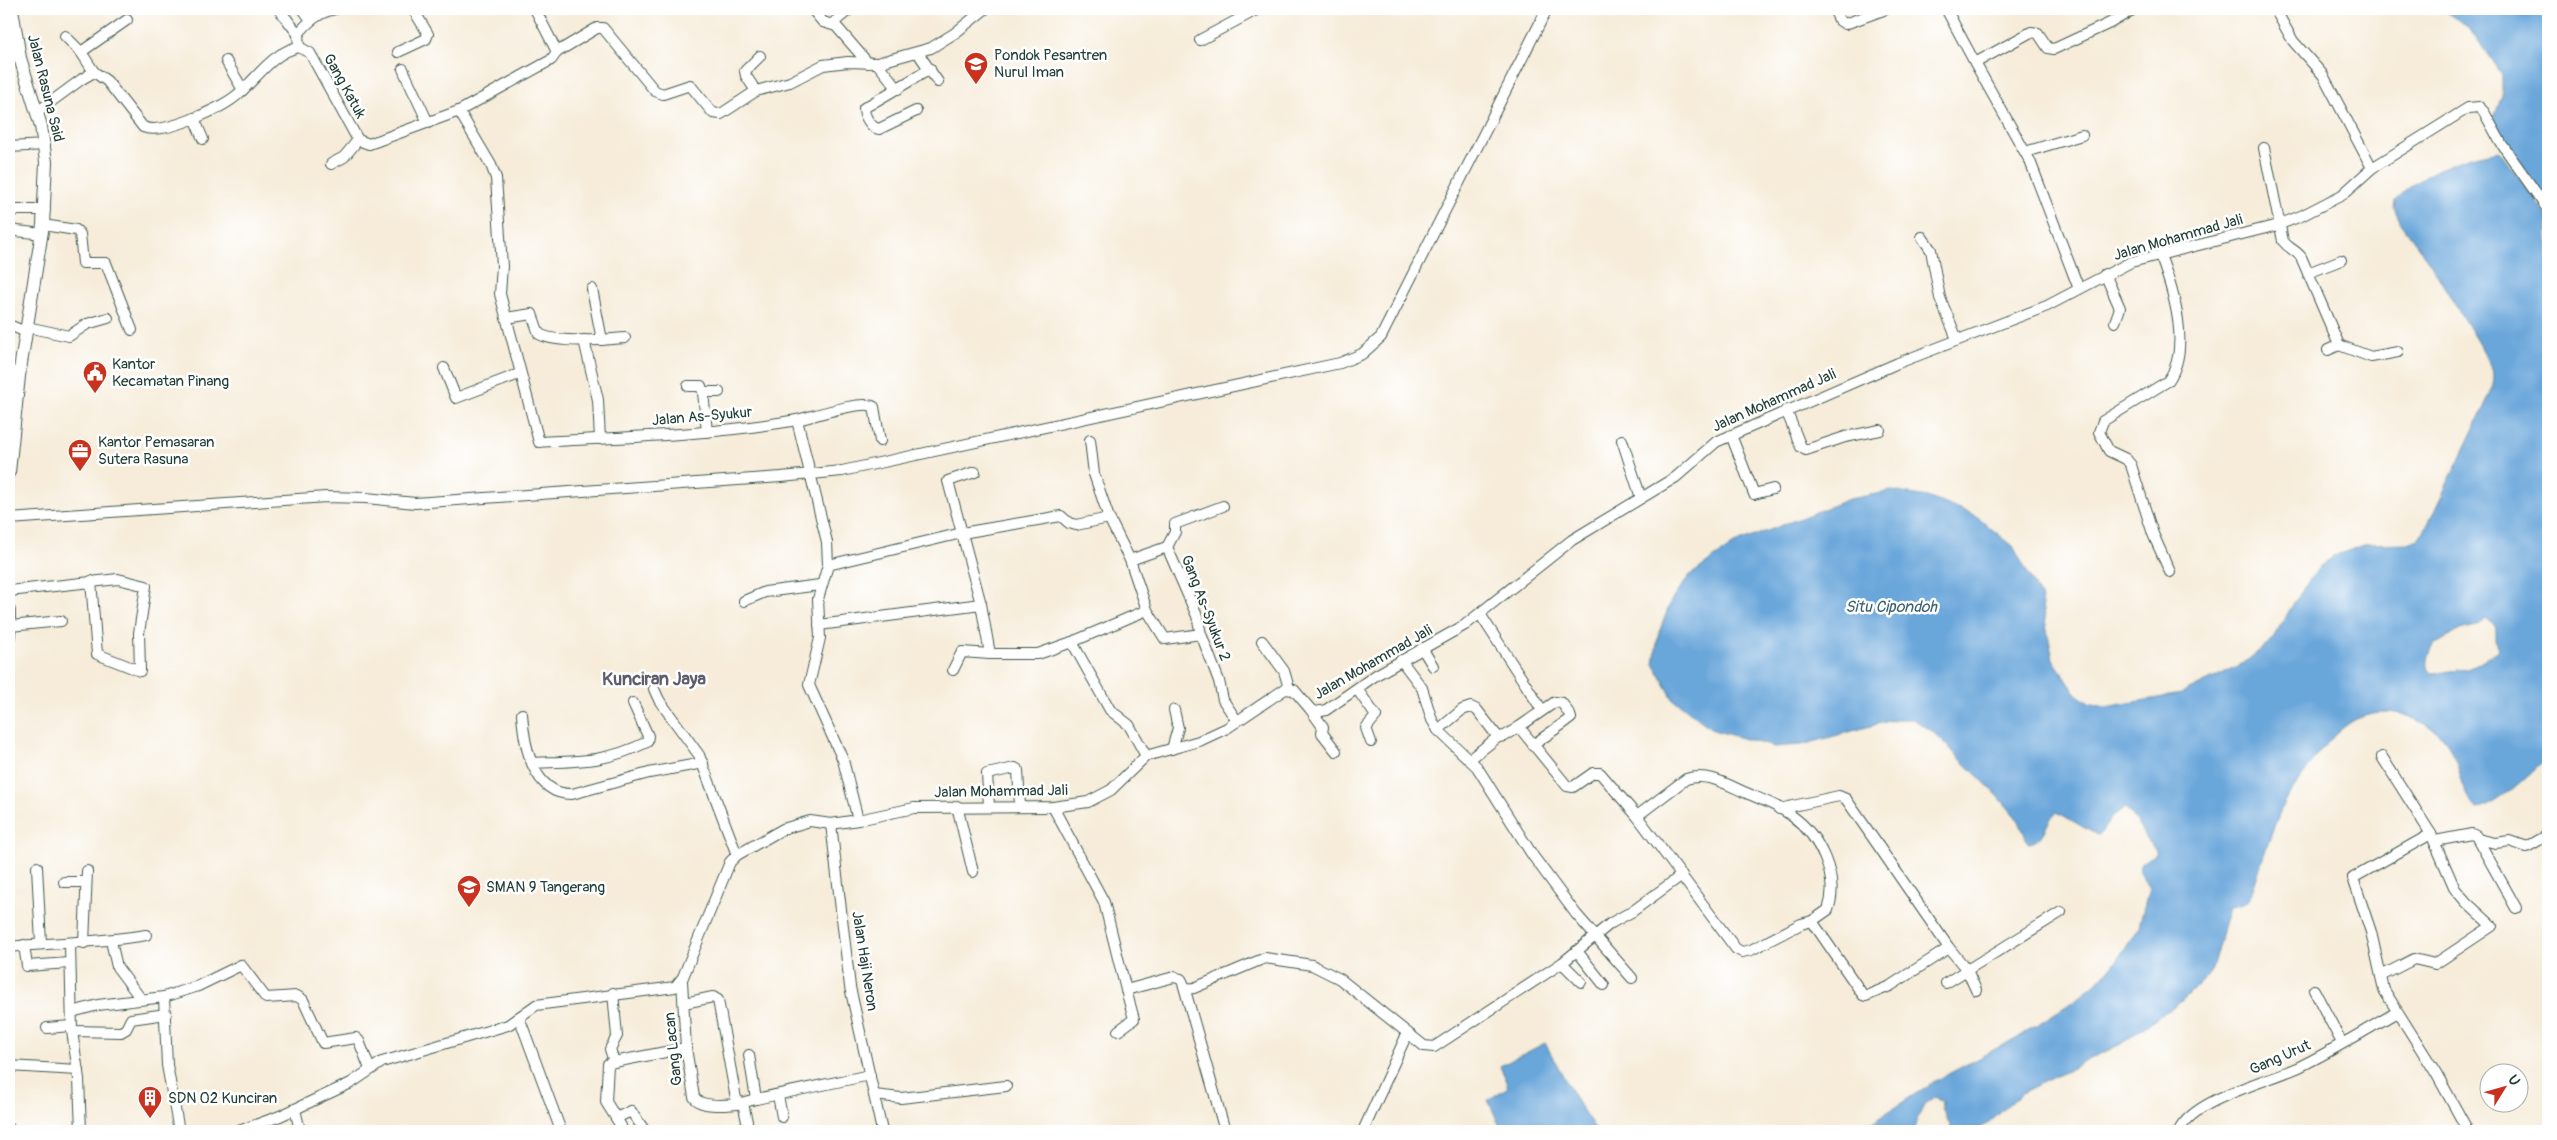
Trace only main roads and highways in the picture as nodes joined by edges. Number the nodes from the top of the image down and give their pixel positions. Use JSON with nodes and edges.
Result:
{"nodes":[{"id":1,"x":12,"y":9,"type":"edge"},
{"id":2,"x":9,"y":472,"type":"edge"},
{"id":3,"x":9,"y":611,"type":"edge"},
{"id":4,"x":9,"y":631,"type":"edge"}],
"edges":[{"from":1,"to":2,"type":"main road","name":"Jalan Rasuna Said"},
{"from":3,"to":4,"type":"main road"}]}
